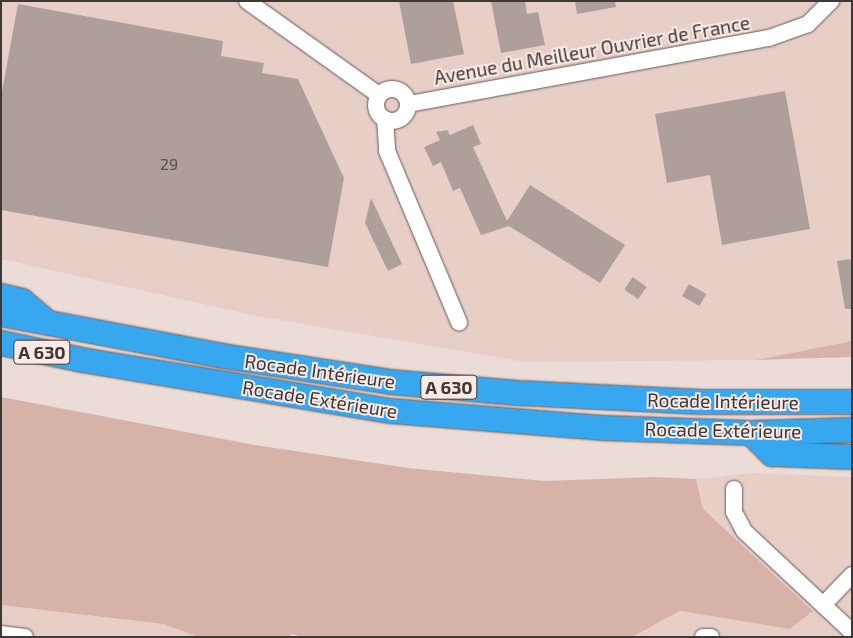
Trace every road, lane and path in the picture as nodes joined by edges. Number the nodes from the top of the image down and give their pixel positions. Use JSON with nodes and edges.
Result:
{"nodes":[{"id":1,"x":247,"y":1,"type":"edge"},
{"id":2,"x":831,"y":1,"type":"edge"},
{"id":3,"x":379,"y":95,"type":"junction"},
{"id":4,"x":409,"y":104,"type":"junction"},
{"id":5,"x":385,"y":119,"type":"junction"},
{"id":6,"x":1,"y":296,"type":"edge"},
{"id":7,"x":1,"y":314,"type":"edge"},
{"id":8,"x":459,"y":322,"type":"dead end"},
{"id":9,"x":50,"y":325,"type":"junction"},
{"id":10,"x":1,"y":343,"type":"edge"},
{"id":11,"x":1,"y":359,"type":"edge"},
{"id":12,"x":82,"y":360,"type":"junction"},
{"id":13,"x":852,"y":402,"type":"edge"},
{"id":14,"x":852,"y":430,"type":"edge"},
{"id":15,"x":751,"y":433,"type":"junction"},
{"id":16,"x":852,"y":457,"type":"edge"},
{"id":17,"x":734,"y":489,"type":"dead end"},
{"id":18,"x":852,"y":575,"type":"edge"},
{"id":19,"x":823,"y":605,"type":"junction"},
{"id":20,"x":844,"y":632,"type":"edge"},
{"id":21,"x":1,"y":634,"type":"edge"},
{"id":22,"x":24,"y":637,"type":"edge"},
{"id":23,"x":702,"y":637,"type":"edge"},
{"id":24,"x":711,"y":637,"type":"edge"}],
"edges":[{"from":1,"to":3,"type":"street"},
{"from":2,"to":4,"type":"street","name":"Avenue du Meilleur Ouvrier de France"},
{"from":3,"to":4,"type":"street"},
{"from":3,"to":5,"type":"street"},
{"from":4,"to":5,"type":"street"},
{"from":5,"to":8,"type":"street"},
{"from":6,"to":9,"type":"highway"},
{"from":7,"to":9,"type":"highway","name":"Rocade Intérieure","number":"A 630"},
{"from":9,"to":13,"type":"highway","name":"Rocade Intérieure","number":"A 630"},
{"from":10,"to":12,"type":"highway","name":"Rocade Extérieure","number":"A 630"},
{"from":11,"to":12,"type":"highway"},
{"from":12,"to":15,"type":"highway","name":"Rocade Extérieure","number":"A 630"},
{"from":14,"to":15,"type":"highway","name":"Rocade Extérieure","number":"A 630"},
{"from":15,"to":16,"type":"highway"},
{"from":17,"to":19,"type":"street"},
{"from":18,"to":19,"type":"street"},
{"from":19,"to":20,"type":"street"},
{"from":21,"to":22,"type":"street"},
{"from":23,"to":24,"type":"street"}]}
